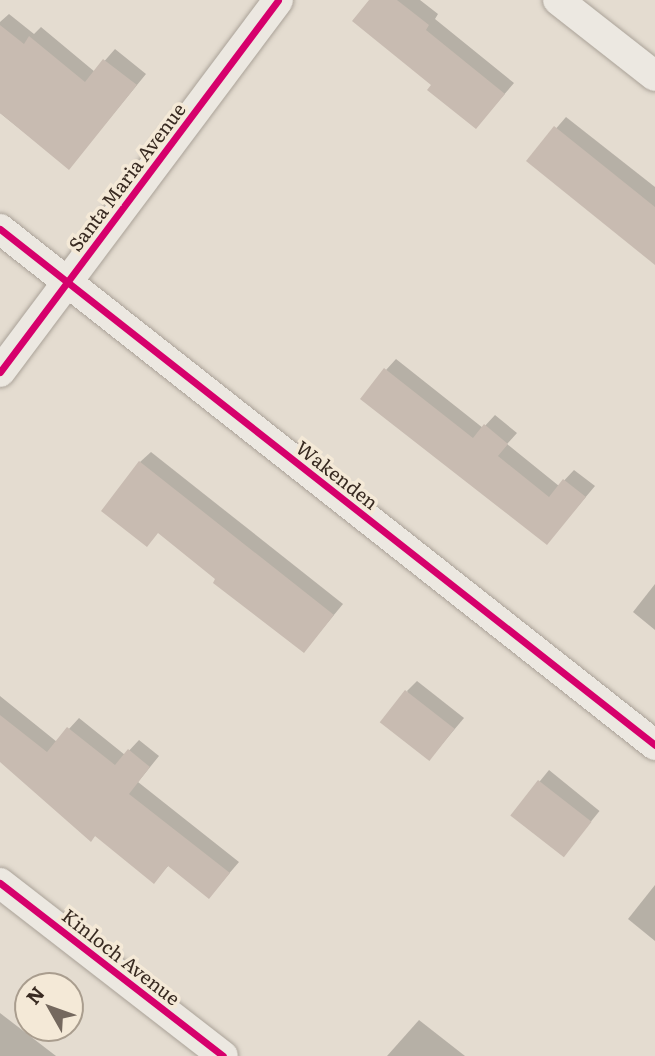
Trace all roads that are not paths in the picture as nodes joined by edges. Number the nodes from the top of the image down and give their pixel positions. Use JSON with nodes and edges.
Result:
{"nodes":[{"id":1,"x":278,"y":0,"type":"edge"},
{"id":2,"x":558,"y":0,"type":"edge"},
{"id":3,"x":655,"y":76,"type":"edge"},
{"id":4,"x":0,"y":229,"type":"edge"},
{"id":5,"x":68,"y":282,"type":"junction"},
{"id":6,"x":0,"y":372,"type":"edge"},
{"id":7,"x":655,"y":746,"type":"edge"},
{"id":8,"x":0,"y":883,"type":"edge"},
{"id":9,"x":223,"y":1056,"type":"edge"}],
"edges":[{"from":1,"to":5,"type":"street","name":"Santa Maria Avenue"},
{"from":2,"to":3,"type":"street"},
{"from":4,"to":5,"type":"street","name":"Wakenden"},
{"from":5,"to":6,"type":"street","name":"Santa Maria Avenue"},
{"from":5,"to":7,"type":"street","name":"Wakenden"},
{"from":8,"to":9,"type":"street","name":"Kinloch Avenue"}]}
